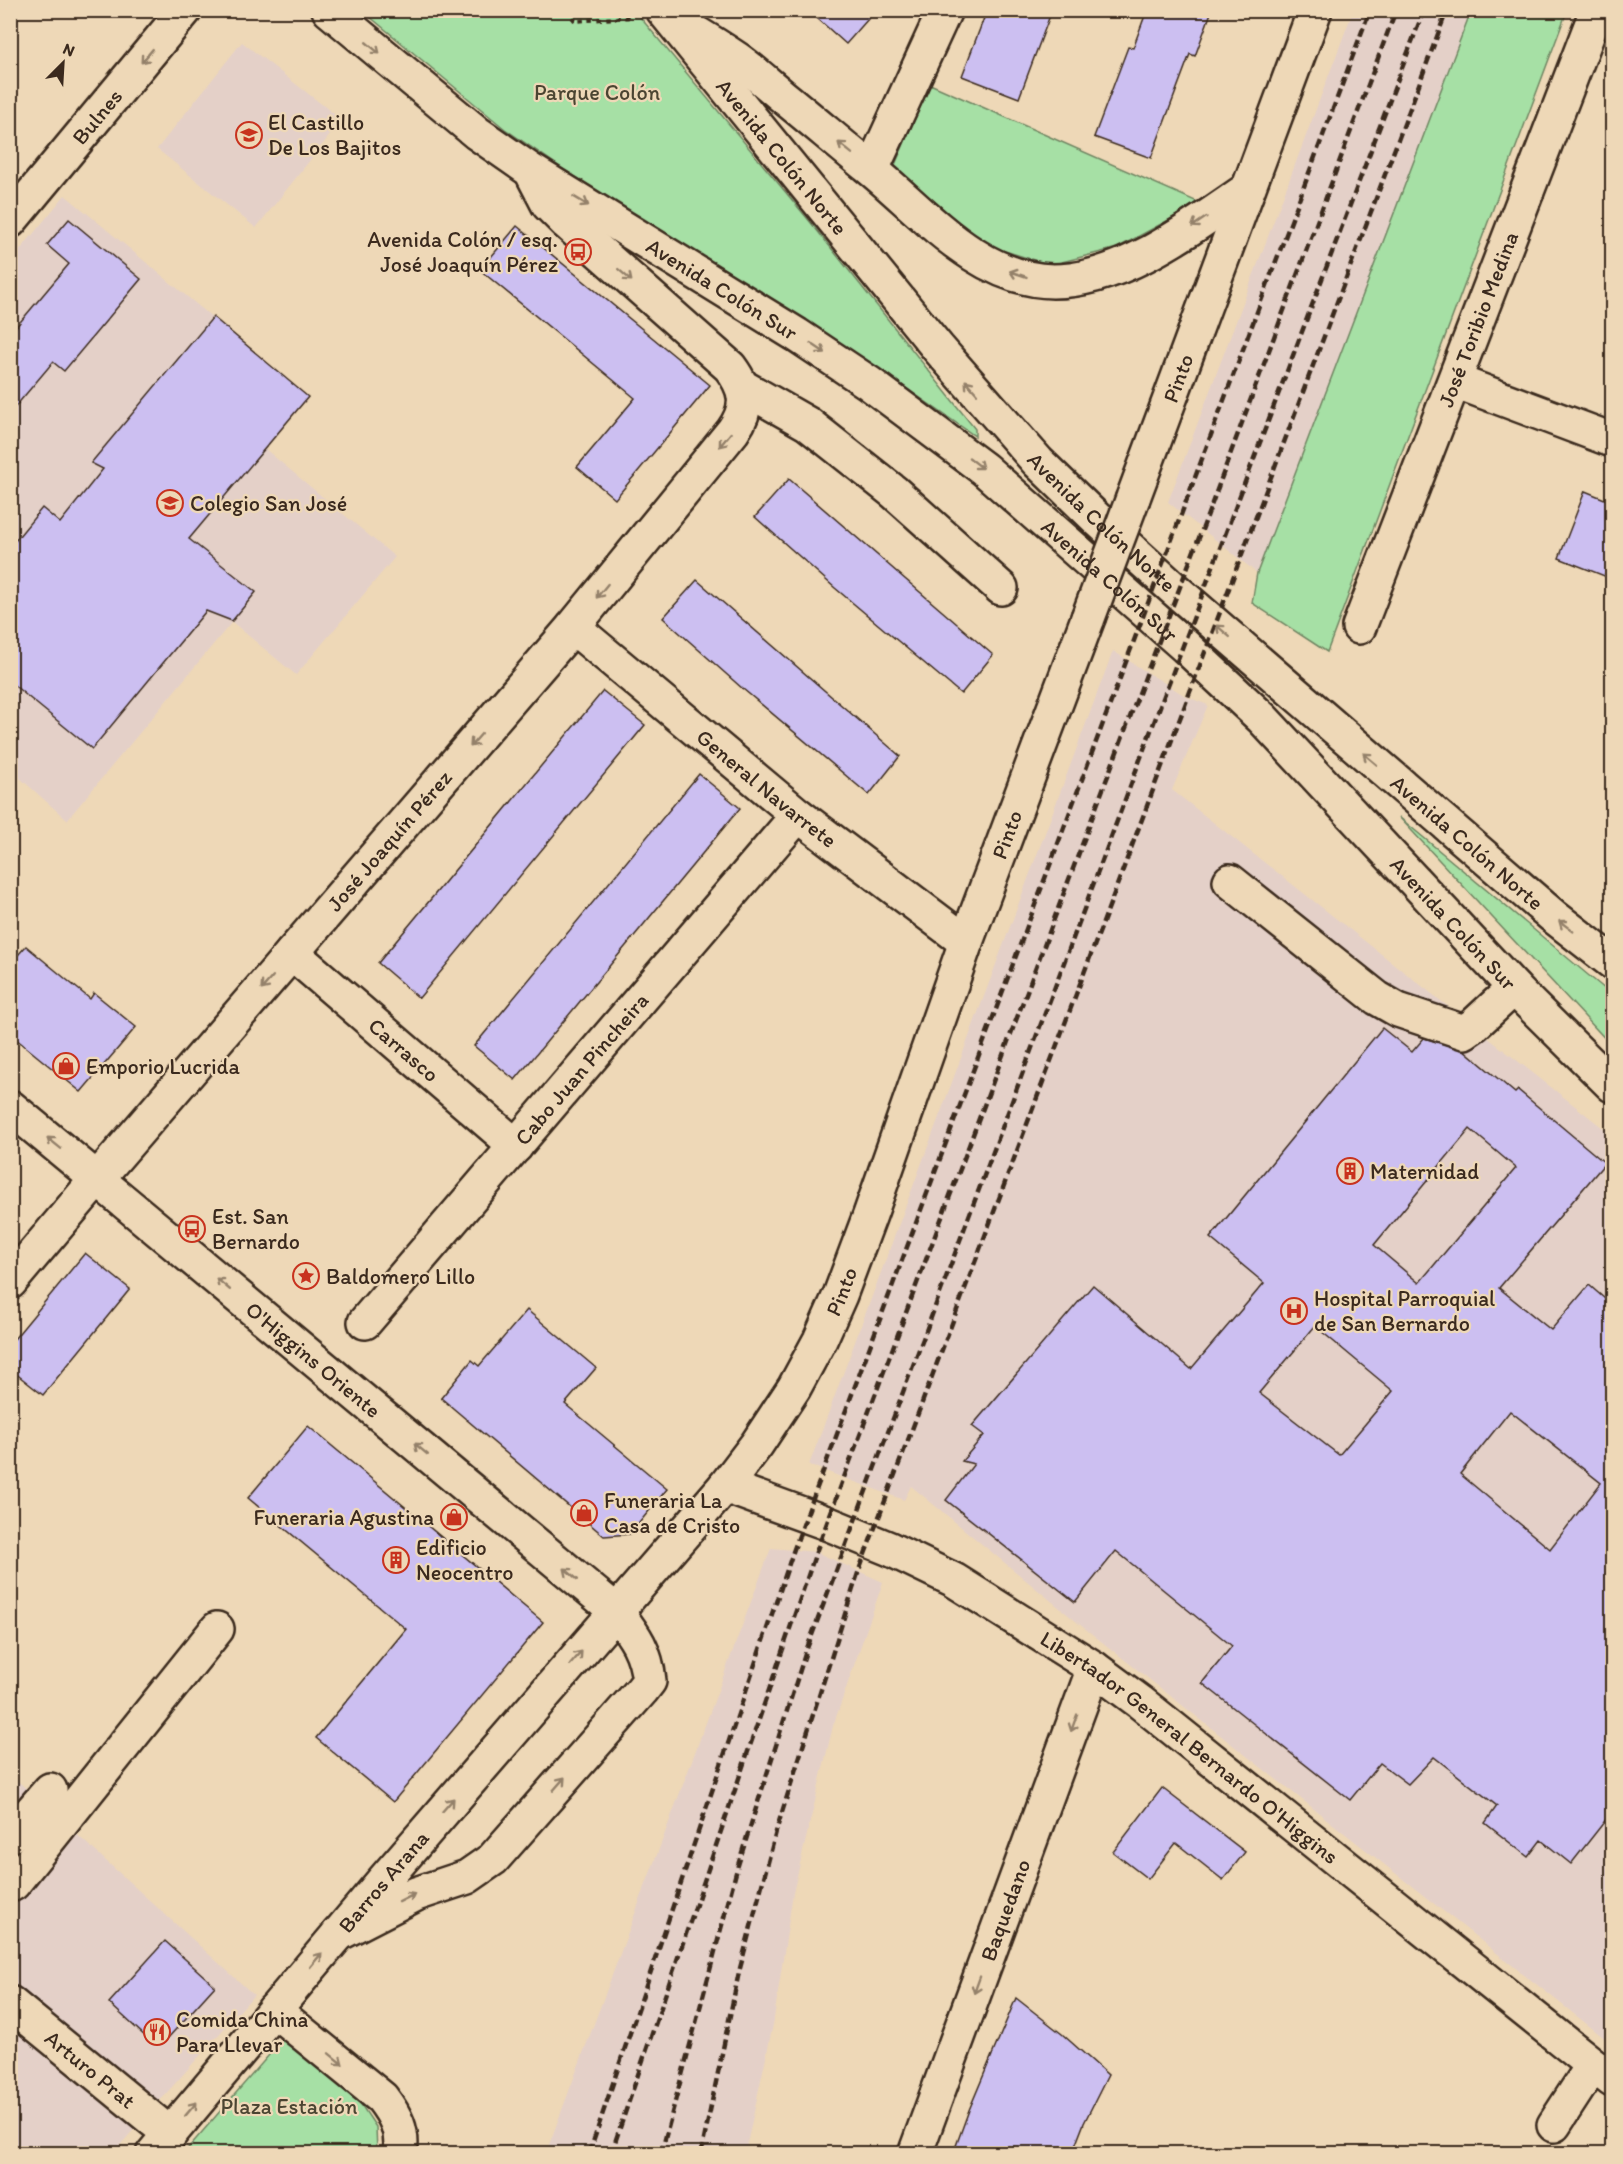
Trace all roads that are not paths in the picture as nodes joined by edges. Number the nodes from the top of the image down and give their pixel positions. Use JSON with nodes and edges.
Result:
{"nodes":[{"id":1,"x":185,"y":10,"type":"edge"},
{"id":2,"x":328,"y":10,"type":"edge"},
{"id":3,"x":945,"y":10,"type":"edge"},
{"id":4,"x":1315,"y":10,"type":"edge"},
{"id":5,"x":1597,"y":10,"type":"edge"},
{"id":6,"x":665,"y":12,"type":"edge"},
{"id":7,"x":872,"y":169,"type":"junction"},
{"id":8,"x":530,"y":170,"type":"junction"},
{"id":9,"x":1248,"y":189,"type":"junction"},
{"id":10,"x":10,"y":221,"type":"edge"},
{"id":11,"x":1455,"y":381,"type":"junction"},
{"id":12,"x":743,"y":387,"type":"junction"},
{"id":13,"x":1612,"y":441,"type":"edge"},
{"id":14,"x":1001,"y":588,"type":"dead end"},
{"id":15,"x":573,"y":627,"type":"junction"},
{"id":16,"x":1359,"y":627,"type":"dead end"},
{"id":17,"x":798,"y":815,"type":"junction"},
{"id":18,"x":1230,"y":881,"type":"dead end"},
{"id":19,"x":966,"y":942,"type":"junction"},
{"id":20,"x":292,"y":953,"type":"junction"},
{"id":21,"x":1612,"y":962,"type":"edge"},
{"id":22,"x":1514,"y":988,"type":"junction"},
{"id":23,"x":1612,"y":1085,"type":"edge"},
{"id":24,"x":10,"y":1107,"type":"edge"},
{"id":25,"x":516,"y":1146,"type":"junction"},
{"id":26,"x":97,"y":1179,"type":"junction"},
{"id":27,"x":10,"y":1282,"type":"edge"},
{"id":28,"x":365,"y":1322,"type":"dead end"},
{"id":29,"x":725,"y":1486,"type":"junction"},
{"id":30,"x":616,"y":1611,"type":"junction"},
{"id":31,"x":217,"y":1629,"type":"dead end"},
{"id":32,"x":1094,"y":1668,"type":"junction"},
{"id":33,"x":50,"y":1790,"type":"dead end"},
{"id":34,"x":10,"y":1836,"type":"edge"},
{"id":35,"x":10,"y":1884,"type":"edge"},
{"id":36,"x":337,"y":1935,"type":"junction"},
{"id":37,"x":10,"y":2003,"type":"edge"},
{"id":38,"x":274,"y":2010,"type":"junction"},
{"id":39,"x":1603,"y":2072,"type":"edge"},
{"id":40,"x":1554,"y":2125,"type":"dead end"},
{"id":41,"x":161,"y":2144,"type":"edge"},
{"id":42,"x":400,"y":2154,"type":"edge"},
{"id":43,"x":915,"y":2154,"type":"edge"}],
"edges":[{"from":1,"to":10,"type":"main road","name":"Bulnes","one_way":true},
{"from":2,"to":8,"type":"main road","name":"Avenida Colón Sur","one_way":true},
{"from":3,"to":7,"type":"main road"},
{"from":4,"to":9,"type":"main road","name":"Pinto"},
{"from":5,"to":11,"type":"main road","name":"José Toribio Medina"},
{"from":7,"to":6,"type":"main road","one_way":true},
{"from":21,"to":6,"type":"main road","name":"Avenida Colón Norte","one_way":true},
{"from":9,"to":7,"type":"main road","one_way":true},
{"from":8,"to":12,"type":"main road","name":"Avenida Colón Sur","one_way":true},
{"from":8,"to":22,"type":"main road","name":"Avenida Colón Sur","one_way":true},
{"from":9,"to":19,"type":"main road","name":"Pinto","bridge":true},
{"from":11,"to":13,"type":"main road"},
{"from":11,"to":16,"type":"main road","name":"José Toribio Medina"},
{"from":12,"to":14,"type":"main road","name":"Avenida Colón Sur"},
{"from":12,"to":15,"type":"main road","name":"José Joaquín Pérez","one_way":true},
{"from":15,"to":17,"type":"main road","name":"General Navarrete"},
{"from":15,"to":20,"type":"main road","name":"José Joaquín Pérez","one_way":true},
{"from":17,"to":19,"type":"main road","name":"General Navarrete"},
{"from":17,"to":25,"type":"main road","name":"Cabo Juan Pincheira"},
{"from":18,"to":22,"type":"main road"},
{"from":19,"to":29,"type":"main road","name":"Pinto"},
{"from":20,"to":25,"type":"main road","name":"Carrasco"},
{"from":20,"to":26,"type":"main road","name":"José Joaquín Pérez","one_way":true},
{"from":22,"to":23,"type":"main road","name":"Avenida Colón Sur"},
{"from":26,"to":24,"type":"main road","name":"O'Higgins Oriente","one_way":true},
{"from":25,"to":28,"type":"main road","name":"Cabo Juan Pincheira"},
{"from":26,"to":27,"type":"main road","name":"José Joaquín Pérez"},
{"from":30,"to":26,"type":"main road","name":"O'Higgins Oriente","one_way":true},
{"from":29,"to":30,"type":"main road","name":"Pinto"},
{"from":29,"to":32,"type":"main road","name":"Libertador General Bernardo O'Higgins"},
{"from":36,"to":30,"type":"main road","name":"Barros Arana","one_way":true},
{"from":36,"to":30,"type":"main road","name":"O'Higgins Oriente","one_way":true},
{"from":31,"to":35,"type":"main road"},
{"from":32,"to":39,"type":"main road","name":"Libertador General Bernardo O'Higgins"},
{"from":32,"to":43,"type":"main road","name":"Baquedano","one_way":true},
{"from":33,"to":34,"type":"main road"},
{"from":38,"to":36,"type":"main road","name":"Barros Arana","one_way":true},
{"from":37,"to":41,"type":"main road","name":"Arturo Prat"},
{"from":41,"to":38,"type":"main road","name":"Barros Arana","one_way":true},
{"from":38,"to":42,"type":"main road","one_way":true},
{"from":39,"to":40,"type":"main road"}]}
